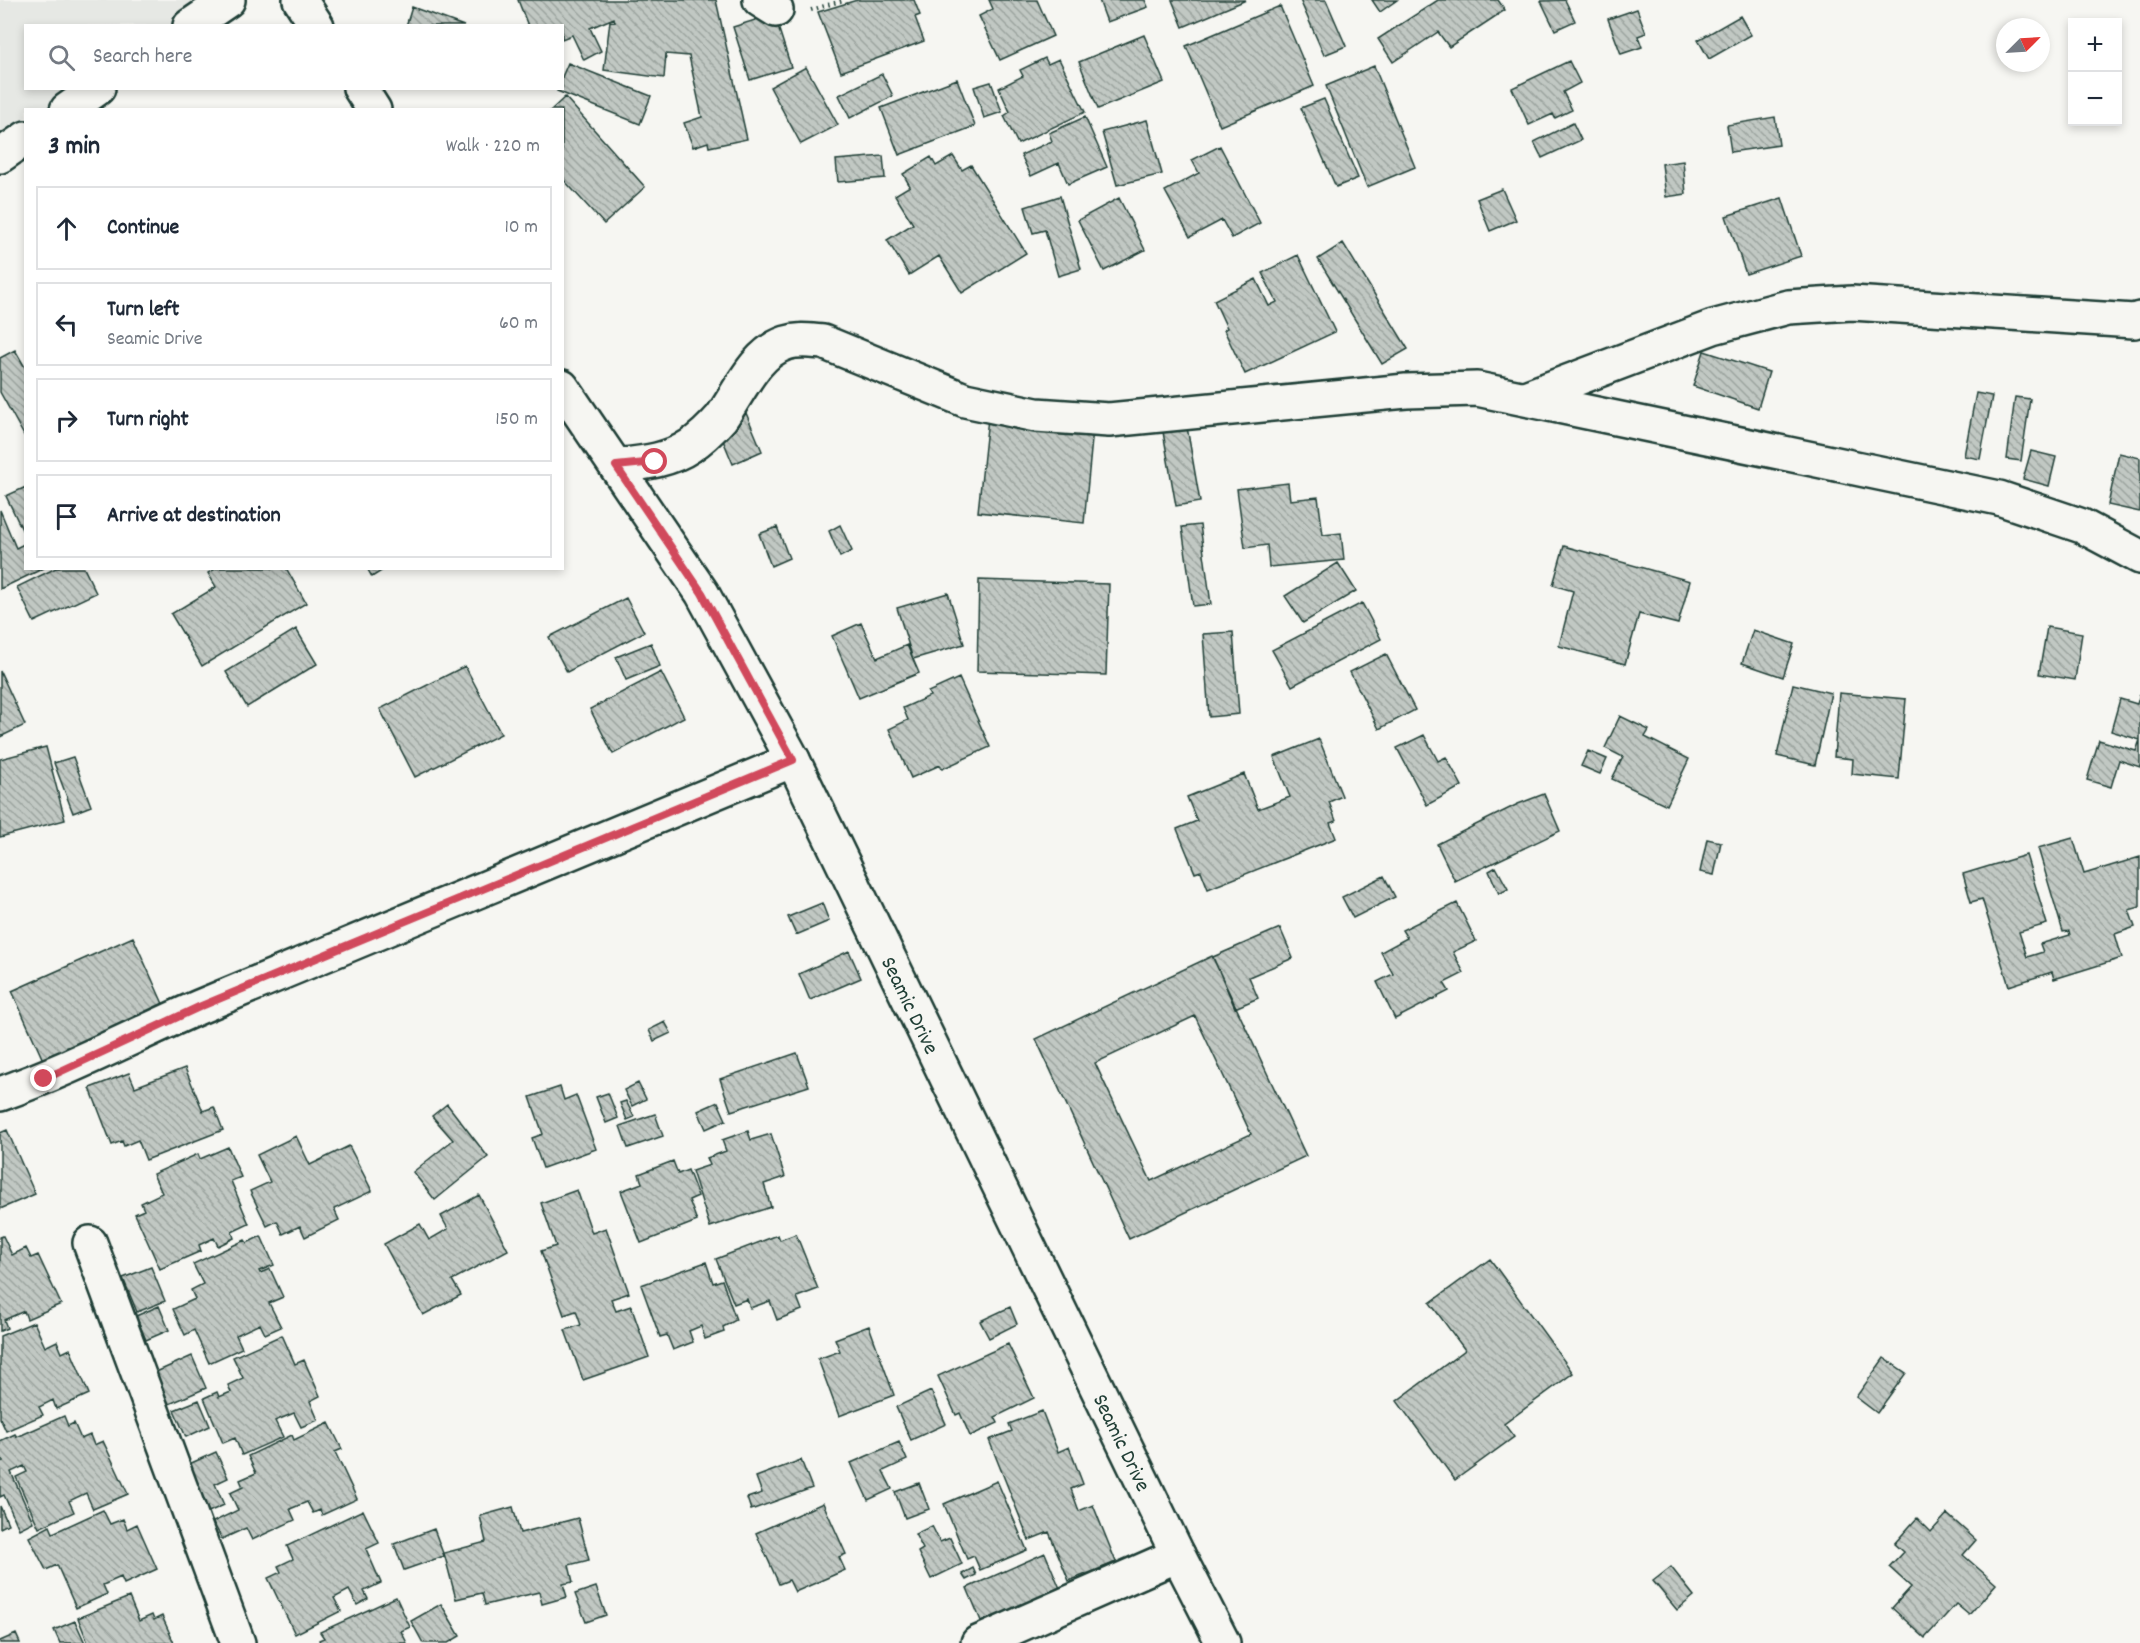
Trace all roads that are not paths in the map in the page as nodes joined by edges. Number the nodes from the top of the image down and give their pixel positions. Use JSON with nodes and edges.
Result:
{"nodes":[{"id":1,"x":228,"y":0,"type":"edge"},
{"id":2,"x":300,"y":0,"type":"edge"},
{"id":3,"x":193,"y":24,"type":"edge"},
{"id":4,"x":316,"y":24,"type":"edge"},
{"id":5,"x":95,"y":90,"type":"edge"},
{"id":6,"x":361,"y":90,"type":"edge"},
{"id":7,"x":71,"y":108,"type":"edge"},
{"id":8,"x":373,"y":108,"type":"edge"},
{"id":9,"x":24,"y":139,"type":"edge"},
{"id":10,"x":0,"y":156,"type":"edge"},
{"id":11,"x":2140,"y":319,"type":"edge"},
{"id":12,"x":564,"y":390,"type":"edge"},
{"id":13,"x":1525,"y":398,"type":"junction"},
{"id":14,"x":616,"y":466,"type":"junction"},
{"id":15,"x":2140,"y":557,"type":"edge"},
{"id":16,"x":793,"y":760,"type":"junction"},
{"id":17,"x":0,"y":1094,"type":"edge"},
{"id":18,"x":90,"y":1243,"type":"dead end"},
{"id":19,"x":1178,"y":1555,"type":"junction"},
{"id":20,"x":238,"y":1643,"type":"edge"},
{"id":21,"x":978,"y":1643,"type":"edge"},
{"id":22,"x":1223,"y":1643,"type":"edge"}],
"edges":[{"from":1,"to":3,"type":"street"},
{"from":2,"to":4,"type":"street"},
{"from":5,"to":7,"type":"street"},
{"from":6,"to":8,"type":"street"},
{"from":9,"to":10,"type":"street"},
{"from":11,"to":13,"type":"street"},
{"from":12,"to":14,"type":"street","name":"Seamic Drive"},
{"from":13,"to":14,"type":"street"},
{"from":13,"to":15,"type":"street"},
{"from":14,"to":16,"type":"street","name":"Seamic Drive"},
{"from":16,"to":17,"type":"street"},
{"from":16,"to":19,"type":"street","name":"Seamic Drive"},
{"from":18,"to":20,"type":"street"},
{"from":19,"to":21,"type":"street"},
{"from":19,"to":22,"type":"street","name":"Seamic Drive"}]}
